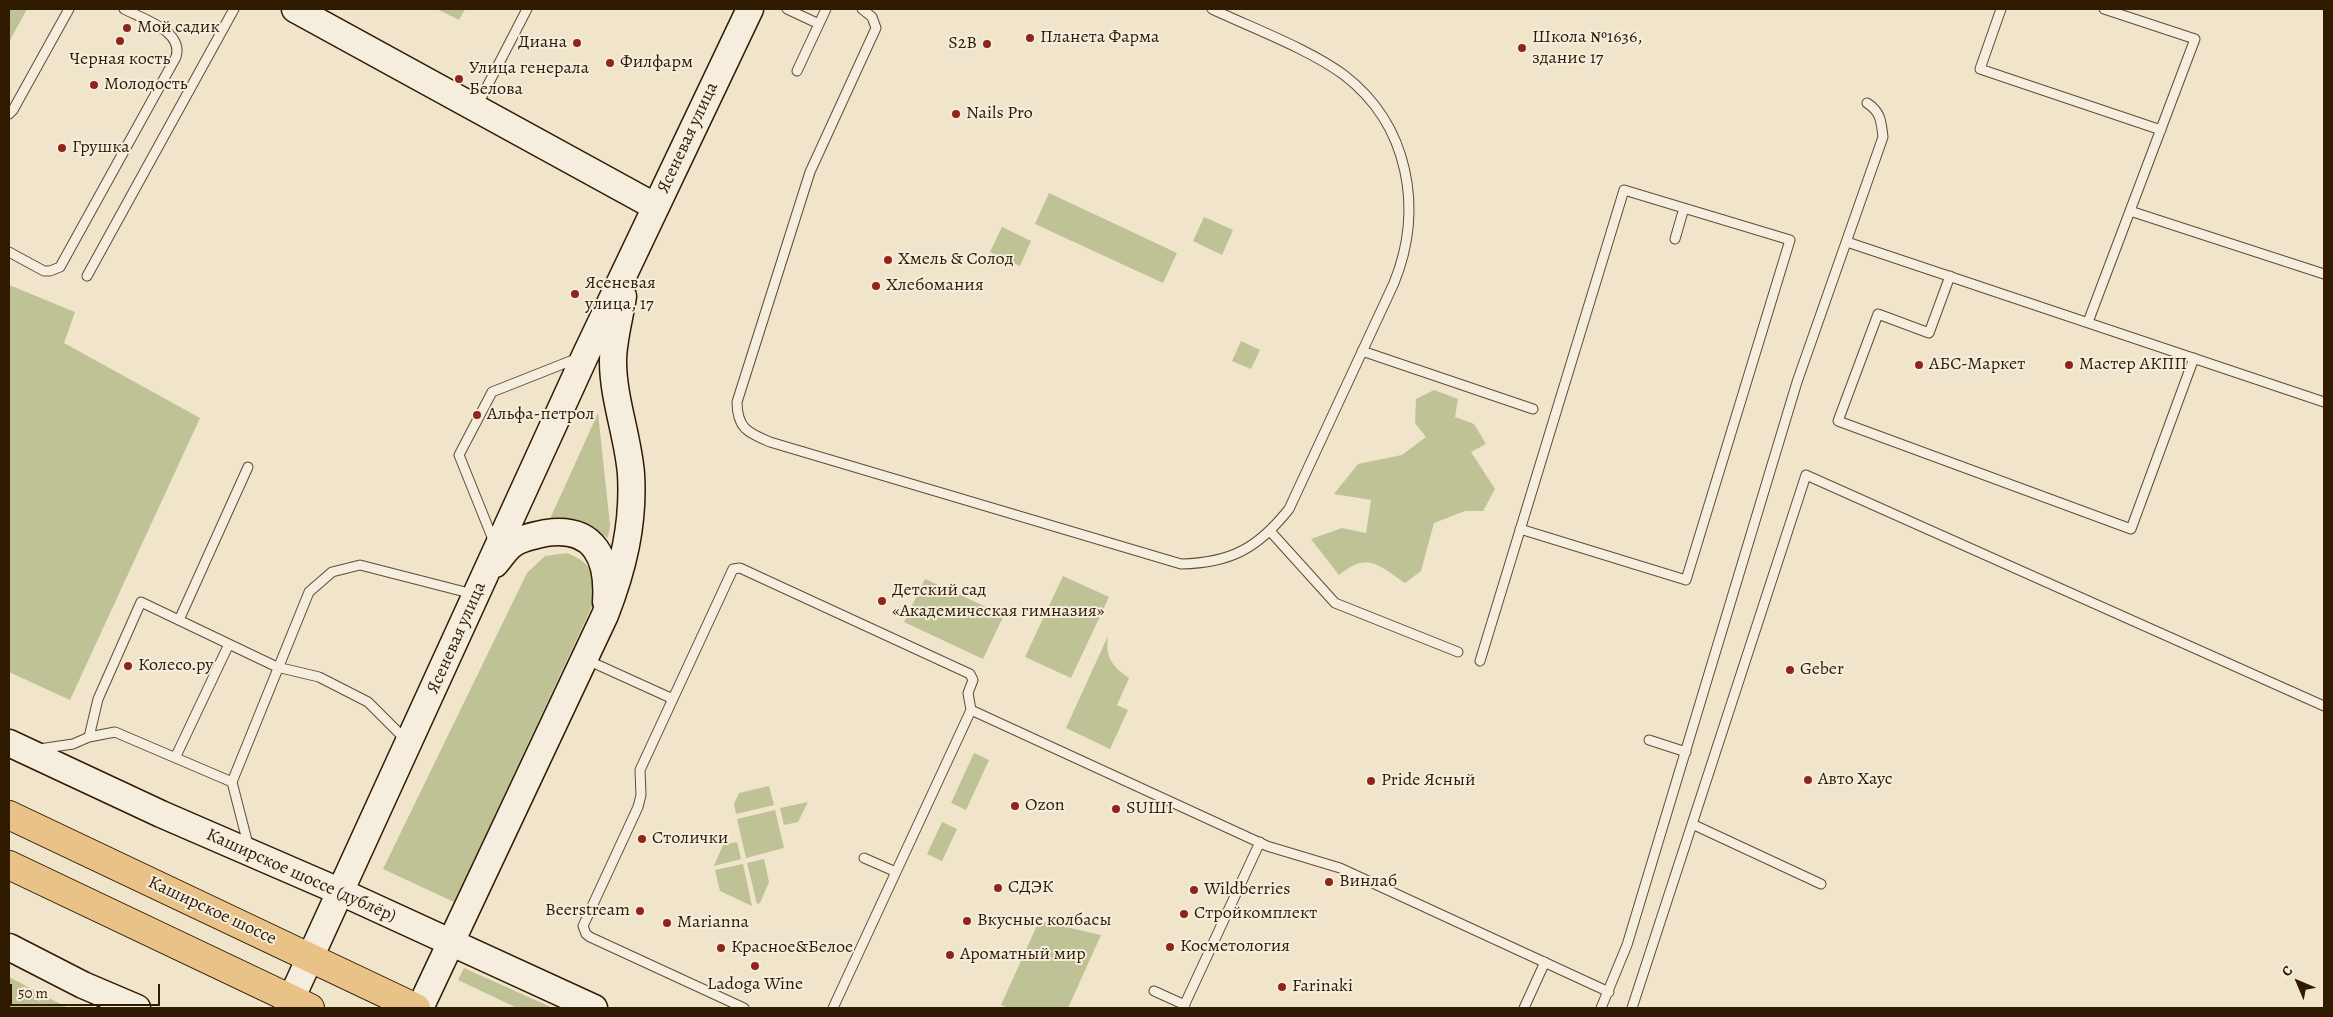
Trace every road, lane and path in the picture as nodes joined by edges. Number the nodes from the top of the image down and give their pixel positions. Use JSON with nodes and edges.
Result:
{"nodes":[{"id":1,"x":69,"y":9,"type":"edge"},
{"id":2,"x":124,"y":9,"type":"edge"},
{"id":3,"x":234,"y":9,"type":"edge"},
{"id":4,"x":295,"y":9,"type":"edge"},
{"id":5,"x":527,"y":9,"type":"edge"},
{"id":6,"x":750,"y":9,"type":"edge"},
{"id":7,"x":787,"y":9,"type":"edge"},
{"id":8,"x":826,"y":9,"type":"edge"},
{"id":9,"x":862,"y":9,"type":"edge"},
{"id":10,"x":1212,"y":9,"type":"edge"},
{"id":11,"x":2001,"y":9,"type":"edge"},
{"id":12,"x":2104,"y":9,"type":"edge"},
{"id":13,"x":819,"y":24,"type":"junction"},
{"id":14,"x":798,"y":71,"type":"dead end"},
{"id":15,"x":1868,"y":103,"type":"dead end"},
{"id":16,"x":476,"y":108,"type":"junction"},
{"id":17,"x":9,"y":114,"type":"edge"},
{"id":18,"x":2161,"y":130,"type":"junction"},
{"id":19,"x":656,"y":207,"type":"junction"},
{"id":20,"x":1684,"y":208,"type":"junction"},
{"id":21,"x":2130,"y":210,"type":"junction"},
{"id":22,"x":1675,"y":238,"type":"dead end"},
{"id":23,"x":1847,"y":242,"type":"junction"},
{"id":24,"x":9,"y":252,"type":"edge"},
{"id":25,"x":627,"y":268,"type":"junction"},
{"id":26,"x":2324,"y":274,"type":"edge"},
{"id":27,"x":87,"y":276,"type":"dead end"},
{"id":28,"x":1950,"y":276,"type":"junction"},
{"id":29,"x":2088,"y":322,"type":"junction"},
{"id":30,"x":1362,"y":350,"type":"junction"},
{"id":31,"x":585,"y":356,"type":"junction"},
{"id":32,"x":2194,"y":358,"type":"junction"},
{"id":33,"x":2324,"y":402,"type":"edge"},
{"id":34,"x":1533,"y":409,"type":"dead end"},
{"id":35,"x":248,"y":467,"type":"dead end"},
{"id":36,"x":1520,"y":529,"type":"junction"},
{"id":37,"x":1270,"y":532,"type":"junction"},
{"id":38,"x":487,"y":572,"type":"junction"},
{"id":39,"x":605,"y":615,"type":"junction"},
{"id":40,"x":179,"y":620,"type":"junction"},
{"id":41,"x":229,"y":644,"type":"junction"},
{"id":42,"x":1458,"y":652,"type":"dead end"},
{"id":43,"x":585,"y":658,"type":"junction"},
{"id":44,"x":1480,"y":661,"type":"dead end"},
{"id":45,"x":277,"y":667,"type":"junction"},
{"id":46,"x":673,"y":699,"type":"junction"},
{"id":47,"x":2324,"y":706,"type":"edge"},
{"id":48,"x":971,"y":710,"type":"junction"},
{"id":49,"x":89,"y":737,"type":"junction"},
{"id":50,"x":1649,"y":740,"type":"dead end"},
{"id":51,"x":409,"y":743,"type":"junction"},
{"id":52,"x":17,"y":747,"type":"edge"},
{"id":53,"x":1686,"y":752,"type":"junction"},
{"id":54,"x":176,"y":756,"type":"junction"},
{"id":55,"x":232,"y":782,"type":"junction"},
{"id":56,"x":9,"y":815,"type":"edge"},
{"id":57,"x":1692,"y":824,"type":"junction"},
{"id":58,"x":1260,"y":842,"type":"junction"},
{"id":59,"x":250,"y":853,"type":"junction"},
{"id":60,"x":864,"y":858,"type":"dead end"},
{"id":61,"x":9,"y":865,"type":"edge"},
{"id":62,"x":896,"y":872,"type":"junction"},
{"id":63,"x":1821,"y":884,"type":"dead end"},
{"id":64,"x":342,"y":892,"type":"junction"},
{"id":65,"x":452,"y":942,"type":"junction"},
{"id":66,"x":9,"y":947,"type":"edge"},
{"id":67,"x":310,"y":958,"type":"junction"},
{"id":68,"x":1545,"y":962,"type":"junction"},
{"id":69,"x":1154,"y":991,"type":"dead end"},
{"id":70,"x":1609,"y":992,"type":"junction"},
{"id":71,"x":296,"y":1005,"type":"edge"},
{"id":72,"x":1184,"y":1007,"type":"edge"},
{"id":73,"x":137,"y":1008,"type":"edge"},
{"id":74,"x":416,"y":1008,"type":"edge"},
{"id":75,"x":420,"y":1008,"type":"edge"},
{"id":76,"x":594,"y":1008,"type":"edge"},
{"id":77,"x":744,"y":1008,"type":"edge"},
{"id":78,"x":833,"y":1008,"type":"edge"},
{"id":79,"x":1524,"y":1008,"type":"edge"},
{"id":80,"x":1601,"y":1008,"type":"edge"},
{"id":81,"x":1632,"y":1008,"type":"edge"}],
"edges":[{"from":1,"to":17,"type":"lane"},
{"from":2,"to":24,"type":"lane"},
{"from":3,"to":27,"type":"lane"},
{"from":4,"to":16,"type":"main road"},
{"from":5,"to":16,"type":"lane"},
{"from":6,"to":19,"type":"main road","name":"Ясеневая улица"},
{"from":7,"to":13,"type":"lane"},
{"from":8,"to":13,"type":"lane"},
{"from":9,"to":37,"type":"lane"},
{"from":10,"to":30,"type":"lane"},
{"from":11,"to":18,"type":"lane"},
{"from":12,"to":18,"type":"lane"},
{"from":13,"to":14,"type":"lane"},
{"from":15,"to":23,"type":"lane"},
{"from":16,"to":19,"type":"main road"},
{"from":18,"to":21,"type":"lane"},
{"from":19,"to":25,"type":"main road","name":"Ясеневая улица"},
{"from":20,"to":22,"type":"lane"},
{"from":20,"to":36,"type":"lane"},
{"from":20,"to":36,"type":"lane"},
{"from":21,"to":26,"type":"lane"},
{"from":21,"to":29,"type":"lane"},
{"from":23,"to":28,"type":"lane"},
{"from":23,"to":53,"type":"lane"},
{"from":25,"to":31,"type":"main road","name":"Ясеневая улица"},
{"from":25,"to":39,"type":"main road","name":"Ясеневая улица"},
{"from":28,"to":29,"type":"lane"},
{"from":28,"to":32,"type":"lane"},
{"from":29,"to":32,"type":"lane"},
{"from":30,"to":34,"type":"lane"},
{"from":30,"to":37,"type":"lane"},
{"from":31,"to":38,"type":"main road","name":"Ясеневая улица"},
{"from":31,"to":38,"type":"lane"},
{"from":32,"to":33,"type":"lane"},
{"from":35,"to":40,"type":"lane"},
{"from":36,"to":44,"type":"lane"},
{"from":37,"to":42,"type":"lane"},
{"from":38,"to":39,"type":"main road"},
{"from":38,"to":45,"type":"lane"},
{"from":38,"to":51,"type":"main road","name":"Ясеневая улица"},
{"from":39,"to":43,"type":"main road","name":"Ясеневая улица"},
{"from":40,"to":41,"type":"lane"},
{"from":40,"to":49,"type":"lane"},
{"from":41,"to":45,"type":"lane"},
{"from":41,"to":54,"type":"lane"},
{"from":43,"to":46,"type":"lane"},
{"from":43,"to":65,"type":"main road","name":"Ясеневая улица"},
{"from":45,"to":51,"type":"lane"},
{"from":45,"to":55,"type":"lane"},
{"from":46,"to":48,"type":"lane"},
{"from":46,"to":77,"type":"lane"},
{"from":47,"to":57,"type":"lane"},
{"from":48,"to":58,"type":"lane"},
{"from":48,"to":62,"type":"lane"},
{"from":49,"to":52,"type":"lane"},
{"from":49,"to":54,"type":"lane"},
{"from":50,"to":53,"type":"lane"},
{"from":51,"to":64,"type":"main road","name":"Ясеневая улица"},
{"from":52,"to":59,"type":"main road","name":"Каширское шоссе (дублёр)"},
{"from":53,"to":70,"type":"lane"},
{"from":54,"to":55,"type":"lane"},
{"from":55,"to":59,"type":"lane"},
{"from":56,"to":67,"type":"main road","name":"Каширское шоссе"},
{"from":57,"to":63,"type":"lane"},
{"from":57,"to":81,"type":"lane"},
{"from":58,"to":68,"type":"lane"},
{"from":58,"to":72,"type":"lane"},
{"from":59,"to":64,"type":"main road","name":"Каширское шоссе (дублёр)"},
{"from":60,"to":62,"type":"lane"},
{"from":61,"to":71,"type":"main road"},
{"from":62,"to":78,"type":"lane"},
{"from":64,"to":65,"type":"main road","name":"Каширское шоссе (дублёр)"},
{"from":64,"to":67,"type":"main road","name":"Ясеневая улица"},
{"from":65,"to":75,"type":"main road","name":"Ясеневая улица"},
{"from":65,"to":76,"type":"main road","name":"Каширское шоссе (дублёр)"},
{"from":66,"to":73,"type":"main road"},
{"from":67,"to":71,"type":"main road","name":"Ясеневая улица"},
{"from":67,"to":74,"type":"main road","name":"Каширское шоссе"},
{"from":68,"to":70,"type":"lane"},
{"from":68,"to":79,"type":"lane"},
{"from":69,"to":72,"type":"lane"},
{"from":70,"to":80,"type":"lane"}]}
